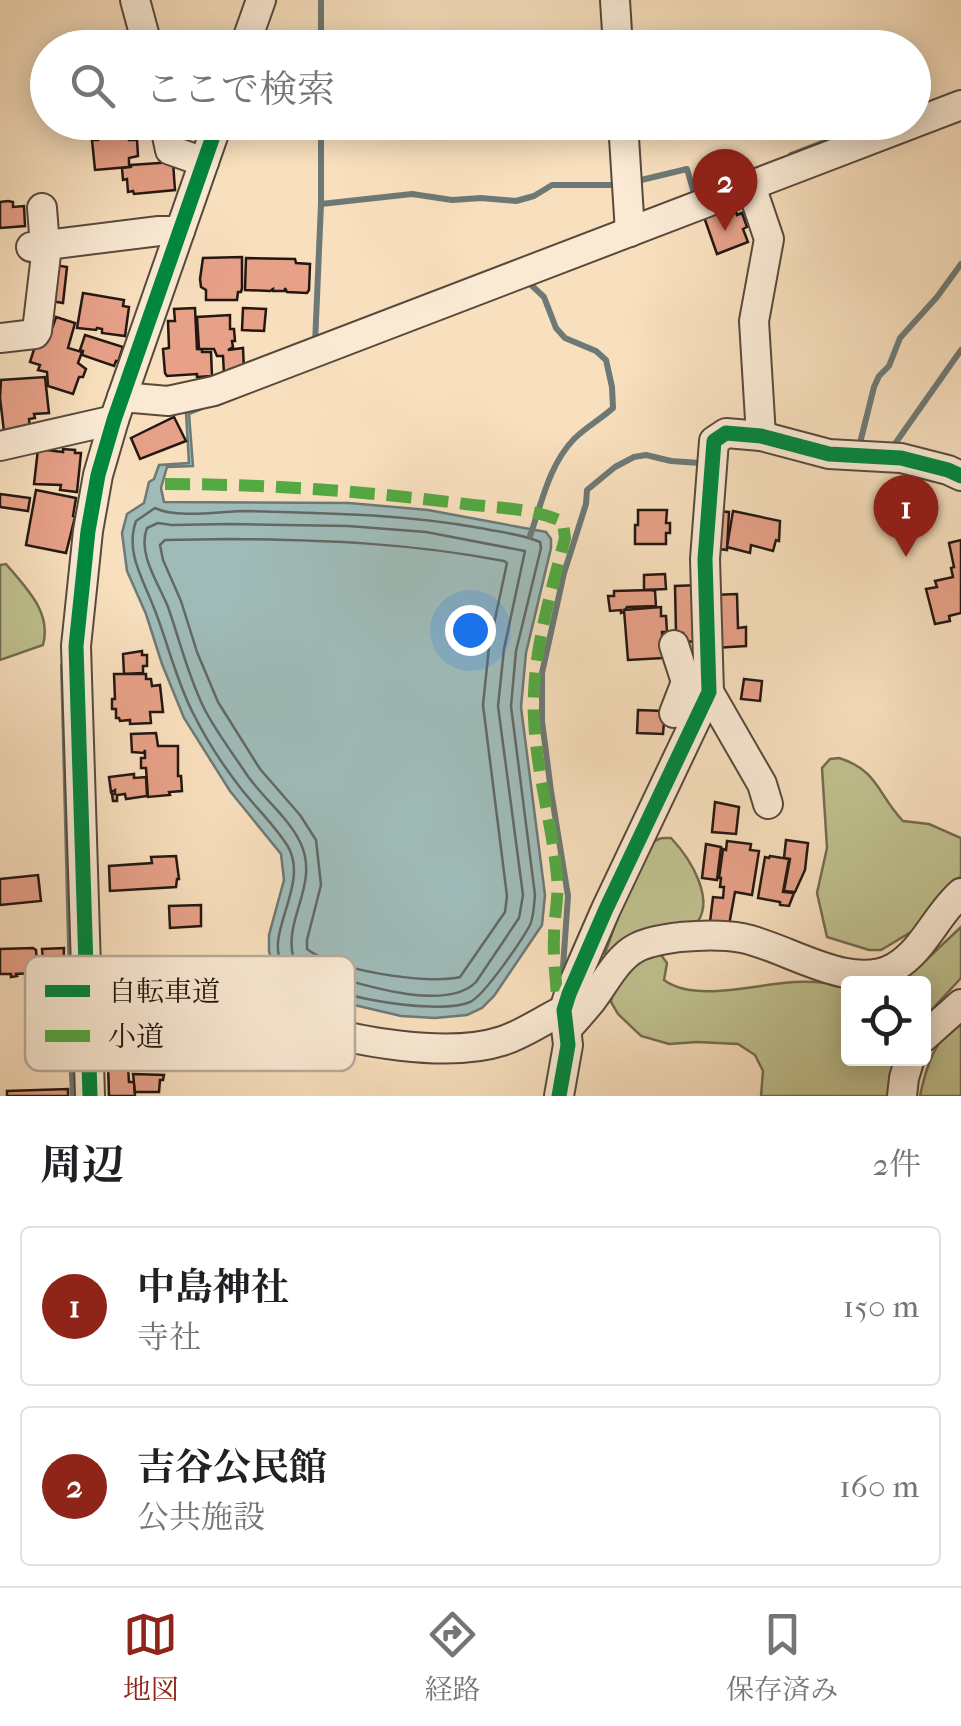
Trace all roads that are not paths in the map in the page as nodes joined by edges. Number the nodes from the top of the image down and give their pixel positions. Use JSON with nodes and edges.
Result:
{"nodes":[{"id":1,"x":134,"y":0,"type":"edge"},
{"id":2,"x":261,"y":0,"type":"edge"},
{"id":3,"x":615,"y":0,"type":"edge"},
{"id":4,"x":143,"y":30,"type":"edge"},
{"id":5,"x":250,"y":30,"type":"edge"},
{"id":6,"x":617,"y":30,"type":"edge"},
{"id":7,"x":961,"y":105,"type":"edge"},
{"id":8,"x":931,"y":117,"type":"edge"},
{"id":9,"x":168,"y":140,"type":"edge"},
{"id":10,"x":212,"y":140,"type":"edge"},
{"id":11,"x":624,"y":140,"type":"edge"},
{"id":12,"x":870,"y":140,"type":"edge"},
{"id":13,"x":204,"y":162,"type":"junction"},
{"id":14,"x":751,"y":186,"type":"junction"},
{"id":15,"x":42,"y":208,"type":"dead end"},
{"id":16,"x":180,"y":231,"type":"junction"},
{"id":17,"x":630,"y":232,"type":"junction"},
{"id":18,"x":41,"y":247,"type":"junction"},
{"id":19,"x":0,"y":338,"type":"edge"},
{"id":20,"x":118,"y":408,"type":"junction"},
{"id":21,"x":761,"y":436,"type":"junction"},
{"id":22,"x":1,"y":438,"type":"edge"},
{"id":23,"x":961,"y":476,"type":"edge"},
{"id":24,"x":674,"y":646,"type":"dead end"},
{"id":25,"x":702,"y":685,"type":"junction"},
{"id":26,"x":674,"y":714,"type":"dead end"},
{"id":27,"x":768,"y":804,"type":"dead end"},
{"id":28,"x":961,"y":893,"type":"edge"},
{"id":29,"x":86,"y":956,"type":"edge"},
{"id":30,"x":961,"y":1004,"type":"edge"},
{"id":31,"x":565,"y":1020,"type":"junction"},
{"id":32,"x":931,"y":1028,"type":"edge"},
{"id":33,"x":355,"y":1039,"type":"edge"},
{"id":34,"x":908,"y":1066,"type":"edge"},
{"id":35,"x":89,"y":1071,"type":"edge"},
{"id":36,"x":90,"y":1096,"type":"edge"},
{"id":37,"x":559,"y":1096,"type":"edge"},
{"id":38,"x":902,"y":1096,"type":"edge"}],
"edges":[{"from":1,"to":4,"type":"street"},
{"from":2,"to":5,"type":"street"},
{"from":3,"to":6,"type":"street"},
{"from":7,"to":8,"type":"street"},
{"from":9,"to":13,"type":"street"},
{"from":10,"to":13,"type":"street"},
{"from":11,"to":17,"type":"street"},
{"from":12,"to":14,"type":"street"},
{"from":13,"to":16,"type":"street"},
{"from":14,"to":17,"type":"street"},
{"from":14,"to":21,"type":"street"},
{"from":15,"to":18,"type":"street"},
{"from":16,"to":18,"type":"street"},
{"from":16,"to":20,"type":"street"},
{"from":17,"to":20,"type":"street"},
{"from":18,"to":19,"type":"street"},
{"from":20,"to":22,"type":"street"},
{"from":20,"to":29,"type":"street"},
{"from":21,"to":23,"type":"street"},
{"from":21,"to":25,"type":"street"},
{"from":24,"to":25,"type":"street"},
{"from":25,"to":26,"type":"street"},
{"from":25,"to":27,"type":"street"},
{"from":25,"to":31,"type":"street"},
{"from":28,"to":31,"type":"street"},
{"from":30,"to":32,"type":"street"},
{"from":31,"to":33,"type":"street"},
{"from":31,"to":37,"type":"street"},
{"from":34,"to":38,"type":"street"},
{"from":35,"to":36,"type":"street"}]}
